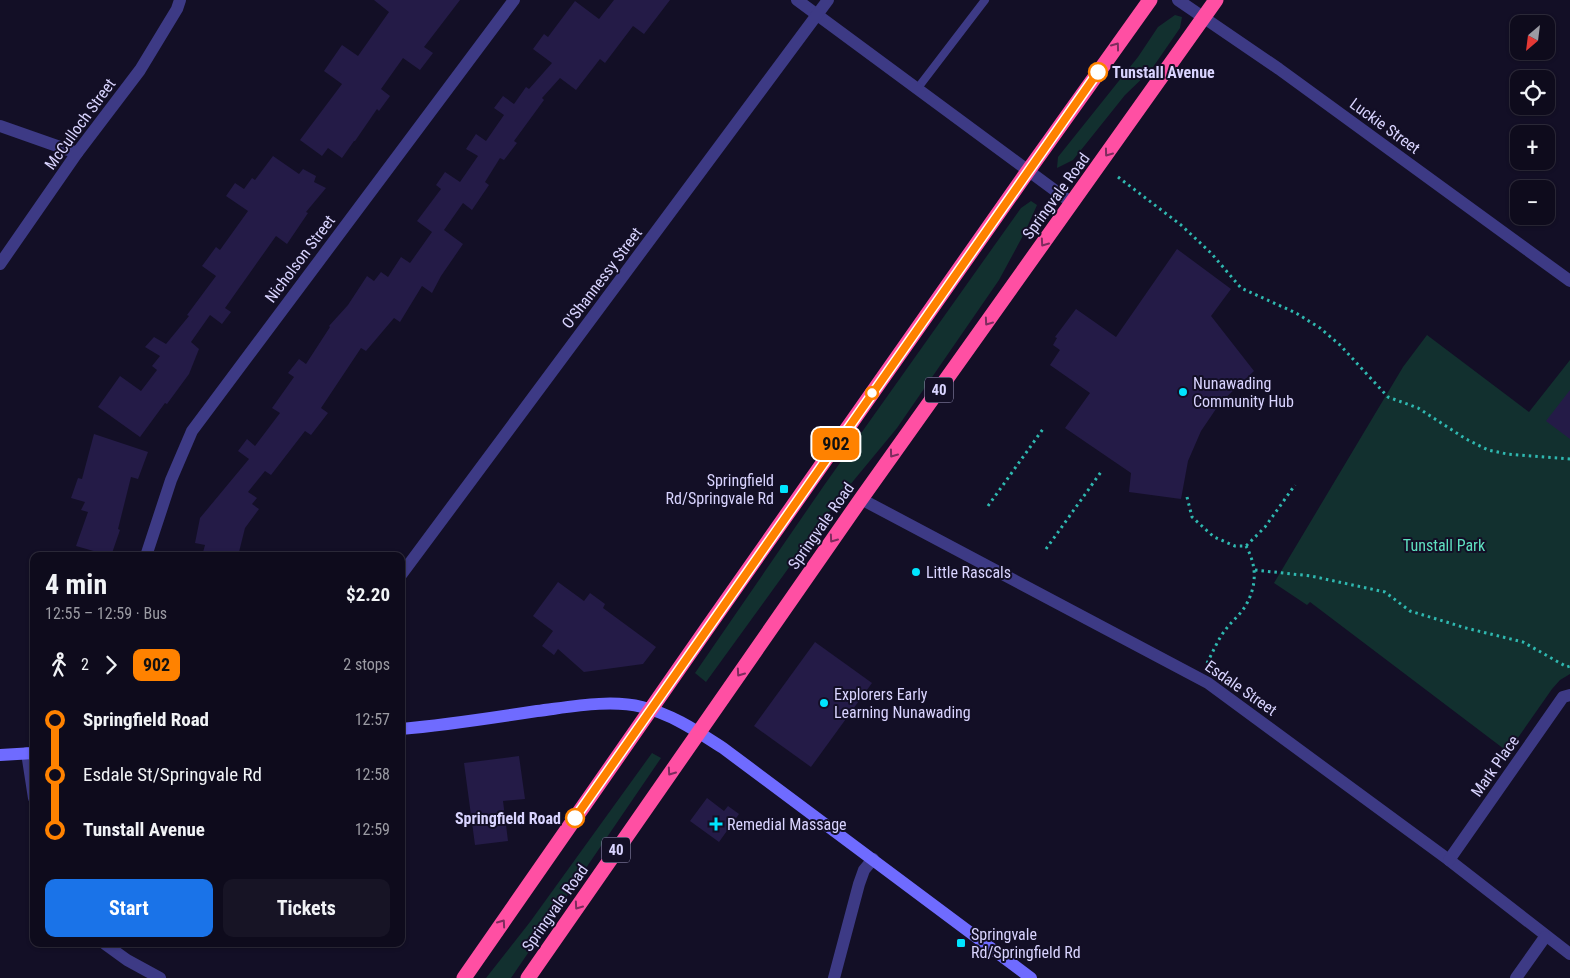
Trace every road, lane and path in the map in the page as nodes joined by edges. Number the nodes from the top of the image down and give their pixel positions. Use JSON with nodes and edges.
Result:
{"nodes":[{"id":1,"x":180,"y":0,"type":"edge"},
{"id":2,"x":514,"y":0,"type":"edge"},
{"id":3,"x":797,"y":0,"type":"edge"},
{"id":4,"x":828,"y":0,"type":"edge"},
{"id":5,"x":985,"y":0,"type":"edge"},
{"id":6,"x":1150,"y":0,"type":"edge"},
{"id":7,"x":1178,"y":0,"type":"edge"},
{"id":8,"x":1216,"y":0,"type":"edge"},
{"id":9,"x":817,"y":15,"type":"junction"},
{"id":10,"x":1204,"y":18,"type":"junction"},
{"id":11,"x":917,"y":89,"type":"junction"},
{"id":12,"x":0,"y":126,"type":"edge"},
{"id":13,"x":77,"y":153,"type":"junction"},
{"id":14,"x":1028,"y":171,"type":"junction"},
{"id":15,"x":1118,"y":177,"type":"dead end"},
{"id":16,"x":1072,"y":203,"type":"junction"},
{"id":17,"x":0,"y":264,"type":"edge"},
{"id":18,"x":1570,"y":281,"type":"edge"},
{"id":19,"x":1043,"y":429,"type":"dead end"},
{"id":20,"x":1570,"y":459,"type":"edge"},
{"id":21,"x":1101,"y":472,"type":"dead end"},
{"id":22,"x":1295,"y":485,"type":"dead end"},
{"id":23,"x":861,"y":498,"type":"junction"},
{"id":24,"x":1187,"y":498,"type":"dead end"},
{"id":25,"x":988,"y":506,"type":"dead end"},
{"id":26,"x":1246,"y":546,"type":"junction"},
{"id":27,"x":1046,"y":549,"type":"dead end"},
{"id":28,"x":147,"y":552,"type":"edge"},
{"id":29,"x":405,"y":570,"type":"edge"},
{"id":30,"x":1255,"y":570,"type":"junction"},
{"id":31,"x":1207,"y":664,"type":"dead end"},
{"id":32,"x":1570,"y":666,"type":"edge"},
{"id":33,"x":1570,"y":695,"type":"edge"},
{"id":34,"x":651,"y":710,"type":"junction"},
{"id":35,"x":405,"y":729,"type":"edge"},
{"id":36,"x":698,"y":732,"type":"junction"},
{"id":37,"x":30,"y":753,"type":"edge"},
{"id":38,"x":0,"y":755,"type":"edge"},
{"id":39,"x":873,"y":859,"type":"junction"},
{"id":40,"x":1449,"y":860,"type":"junction"},
{"id":41,"x":1545,"y":937,"type":"junction"},
{"id":42,"x":109,"y":947,"type":"edge"},
{"id":43,"x":1570,"y":954,"type":"edge"},
{"id":44,"x":160,"y":978,"type":"edge"},
{"id":45,"x":464,"y":978,"type":"edge"},
{"id":46,"x":528,"y":978,"type":"edge"},
{"id":47,"x":834,"y":978,"type":"edge"},
{"id":48,"x":1031,"y":978,"type":"edge"},
{"id":49,"x":1516,"y":978,"type":"edge"}],
"edges":[{"from":1,"to":13,"type":"street","name":"McCulloch Street"},
{"from":2,"to":28,"type":"street","name":"Nicholson Street"},
{"from":3,"to":9,"type":"street"},
{"from":4,"to":9,"type":"street","name":"O'Shannessy Street"},
{"from":5,"to":11,"type":"lane"},
{"from":14,"to":6,"type":"highway","one_way":true},
{"from":7,"to":10,"type":"street","name":"Luckie Street"},
{"from":8,"to":10,"type":"highway","name":"Springvale Road","number":"40"},
{"from":9,"to":11,"type":"street"},
{"from":9,"to":29,"type":"street","name":"O'Shannessy Street"},
{"from":10,"to":16,"type":"highway","name":"Springvale Road","number":"40","one_way":true},
{"from":10,"to":18,"type":"street","name":"Luckie Street"},
{"from":11,"to":14,"type":"street"},
{"from":12,"to":13,"type":"street"},
{"from":13,"to":17,"type":"street","name":"McCulloch Street"},
{"from":14,"to":16,"type":"street"},
{"from":14,"to":34,"type":"highway"},
{"from":15,"to":20,"type":"path"},
{"from":16,"to":23,"type":"highway","name":"Springvale Road","number":"40","one_way":true},
{"from":19,"to":25,"type":"path"},
{"from":21,"to":27,"type":"path"},
{"from":22,"to":26,"type":"path"},
{"from":23,"to":36,"type":"highway","name":"Springvale Road","number":"40","one_way":true},
{"from":23,"to":40,"type":"street","name":"Esdale Street"},
{"from":24,"to":26,"type":"path"},
{"from":26,"to":30,"type":"path"},
{"from":30,"to":31,"type":"path"},
{"from":30,"to":32,"type":"path"},
{"from":33,"to":40,"type":"street","name":"Mark Place"},
{"from":34,"to":35,"type":"main road"},
{"from":34,"to":36,"type":"main road"},
{"from":45,"to":34,"type":"highway","one_way":true},
{"from":36,"to":39,"type":"main road"},
{"from":36,"to":46,"type":"highway","name":"Springvale Road","number":"40","one_way":true},
{"from":37,"to":38,"type":"main road"},
{"from":39,"to":47,"type":"street"},
{"from":39,"to":48,"type":"main road"},
{"from":40,"to":41,"type":"street","name":"Esdale Street"},
{"from":41,"to":43,"type":"street","name":"Esdale Street"},
{"from":41,"to":49,"type":"street"},
{"from":42,"to":44,"type":"street"}]}
